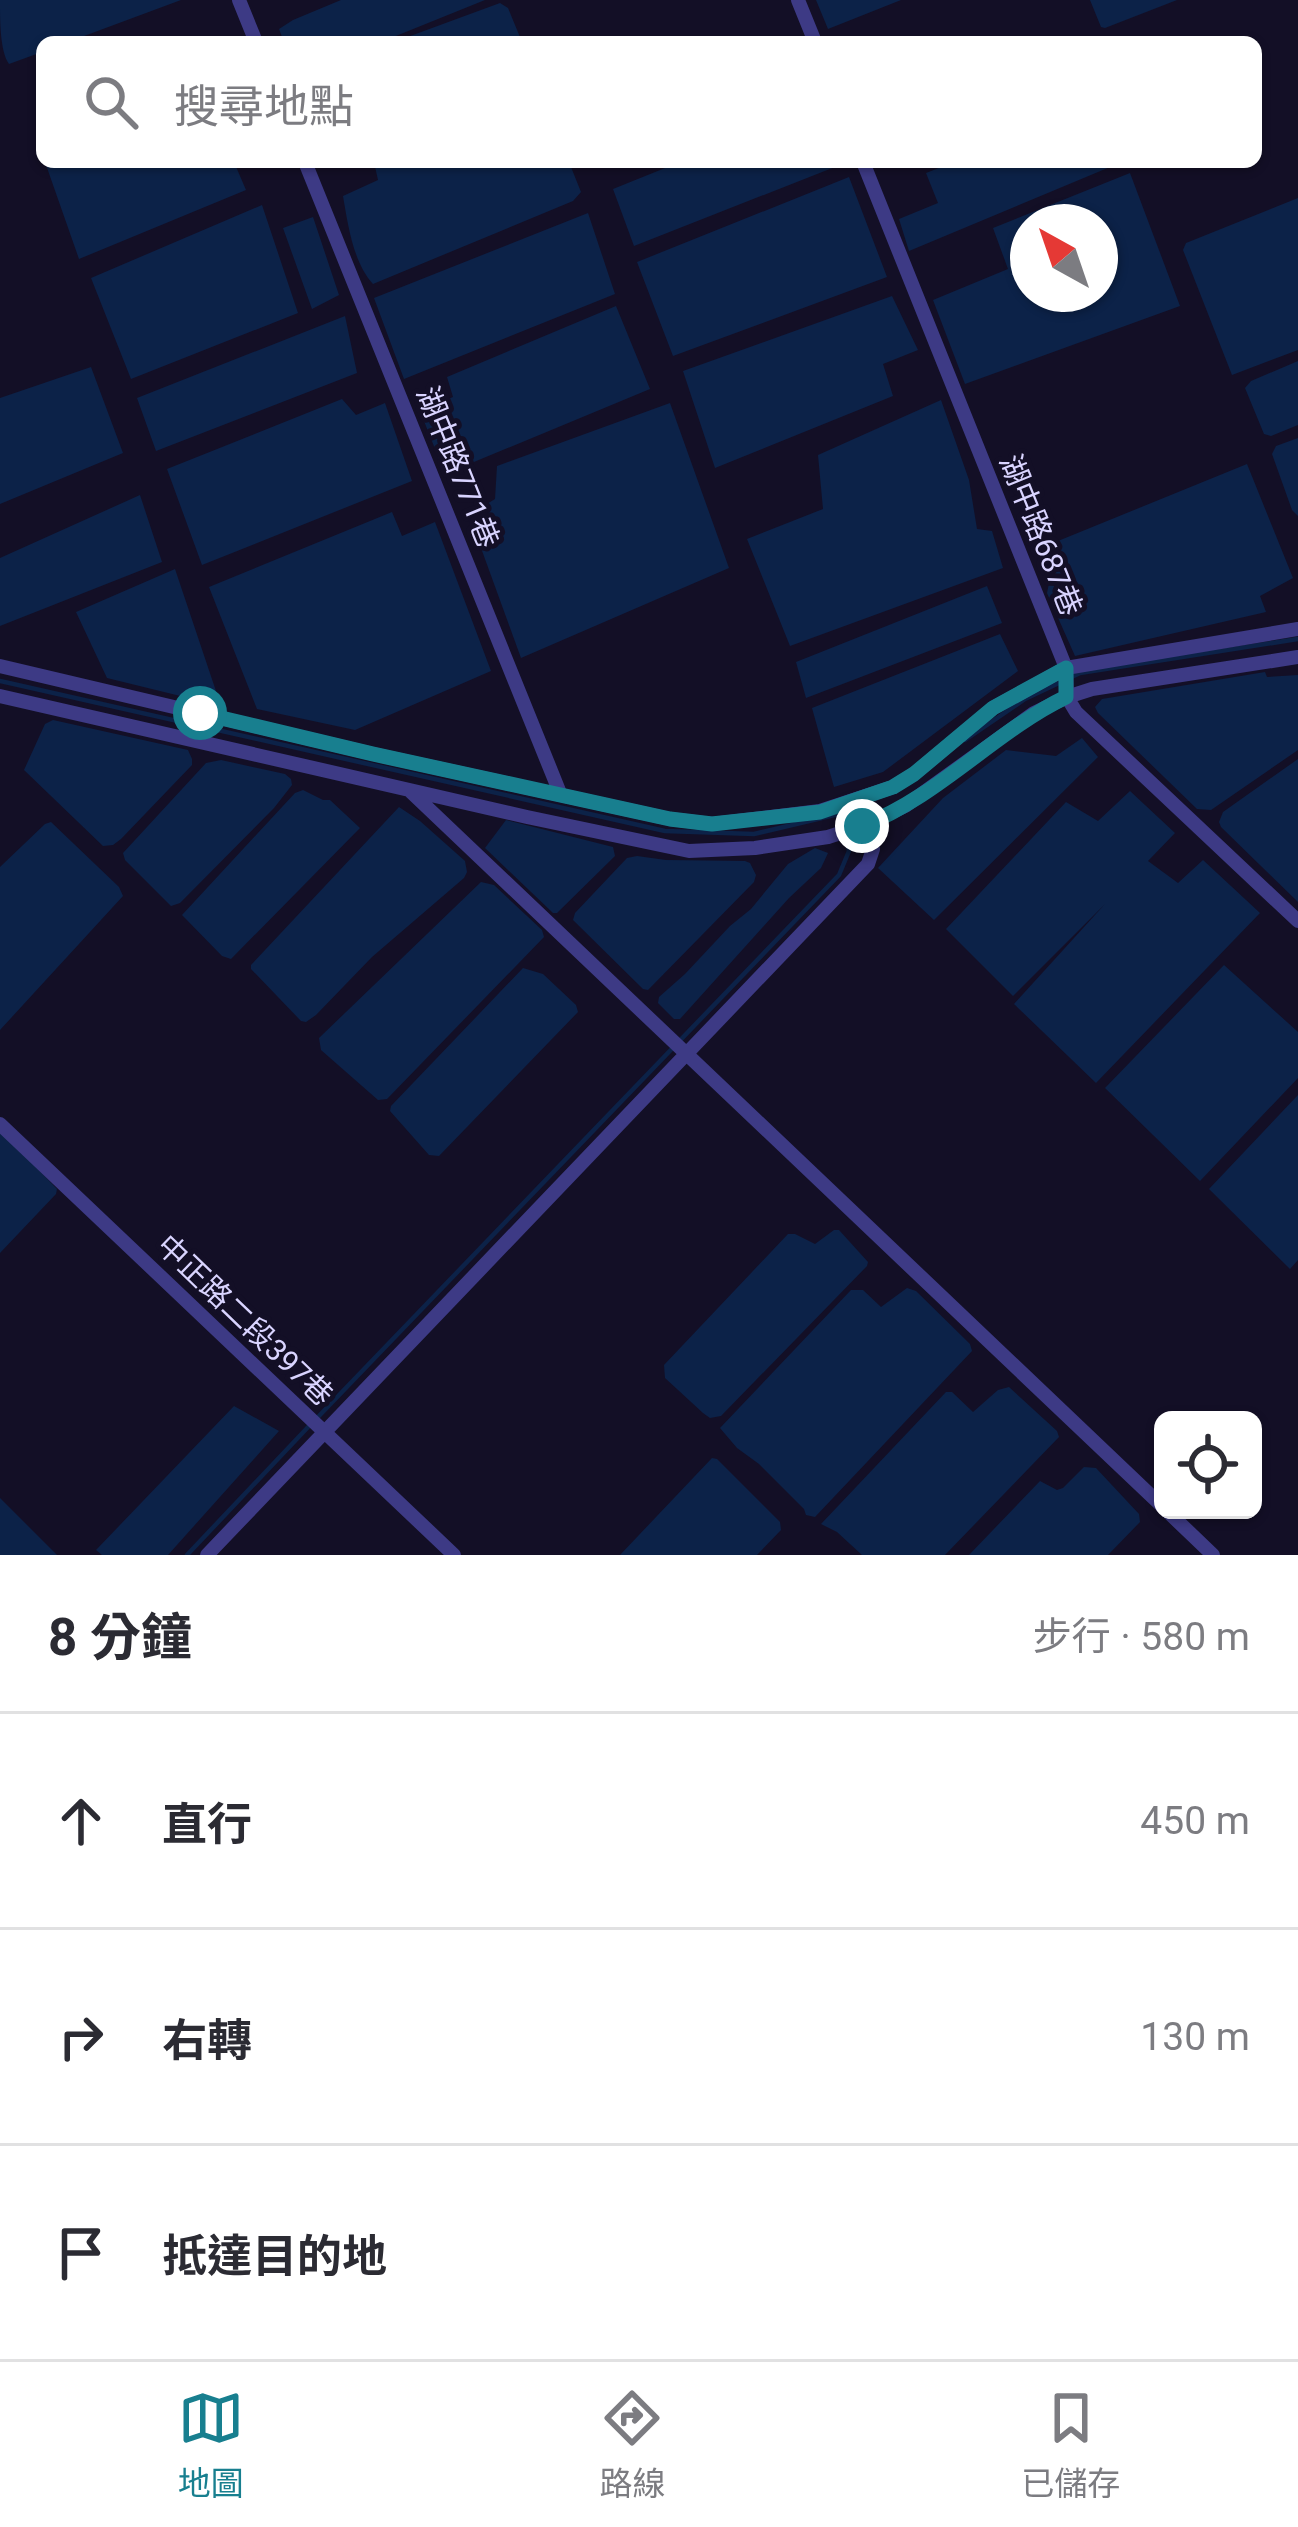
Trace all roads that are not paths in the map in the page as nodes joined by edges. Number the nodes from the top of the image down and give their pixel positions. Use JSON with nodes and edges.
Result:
{"nodes":[{"id":1,"x":239,"y":0,"type":"edge"},
{"id":2,"x":798,"y":0,"type":"edge"},
{"id":3,"x":254,"y":36,"type":"edge"},
{"id":4,"x":813,"y":36,"type":"edge"},
{"id":5,"x":307,"y":168,"type":"edge"},
{"id":6,"x":865,"y":168,"type":"edge"},
{"id":7,"x":1298,"y":629,"type":"edge"},
{"id":8,"x":1298,"y":658,"type":"edge"},
{"id":9,"x":0,"y":666,"type":"edge"},
{"id":10,"x":1066,"y":668,"type":"junction"},
{"id":11,"x":0,"y":696,"type":"edge"},
{"id":12,"x":1066,"y":697,"type":"junction"},
{"id":13,"x":406,"y":787,"type":"junction"},
{"id":14,"x":560,"y":793,"type":"junction"},
{"id":15,"x":862,"y":826,"type":"junction"},
{"id":16,"x":1298,"y":921,"type":"edge"},
{"id":17,"x":685,"y":1053,"type":"junction"},
{"id":18,"x":0,"y":1124,"type":"edge"},
{"id":19,"x":325,"y":1433,"type":"junction"},
{"id":20,"x":1154,"y":1499,"type":"edge"},
{"id":21,"x":1176,"y":1519,"type":"edge"},
{"id":22,"x":207,"y":1555,"type":"edge"},
{"id":23,"x":454,"y":1555,"type":"edge"},
{"id":24,"x":1214,"y":1555,"type":"edge"}],
"edges":[{"from":1,"to":3,"type":"street"},
{"from":2,"to":4,"type":"street"},
{"from":5,"to":14,"type":"street","name":"湖中路771巷"},
{"from":6,"to":10,"type":"street","name":"湖中路687巷"},
{"from":7,"to":10,"type":"street"},
{"from":8,"to":12,"type":"street"},
{"from":9,"to":14,"type":"street"},
{"from":10,"to":12,"type":"street","name":"湖中路687巷"},
{"from":10,"to":14,"type":"street"},
{"from":11,"to":13,"type":"street"},
{"from":12,"to":15,"type":"street"},
{"from":12,"to":16,"type":"street"},
{"from":13,"to":15,"type":"street"},
{"from":13,"to":17,"type":"street"},
{"from":15,"to":17,"type":"street"},
{"from":17,"to":19,"type":"street"},
{"from":17,"to":20,"type":"street"},
{"from":18,"to":19,"type":"street","name":"中正路二段397巷"},
{"from":19,"to":22,"type":"street"},
{"from":19,"to":23,"type":"street","name":"中正路二段397巷"},
{"from":21,"to":24,"type":"street"}]}
